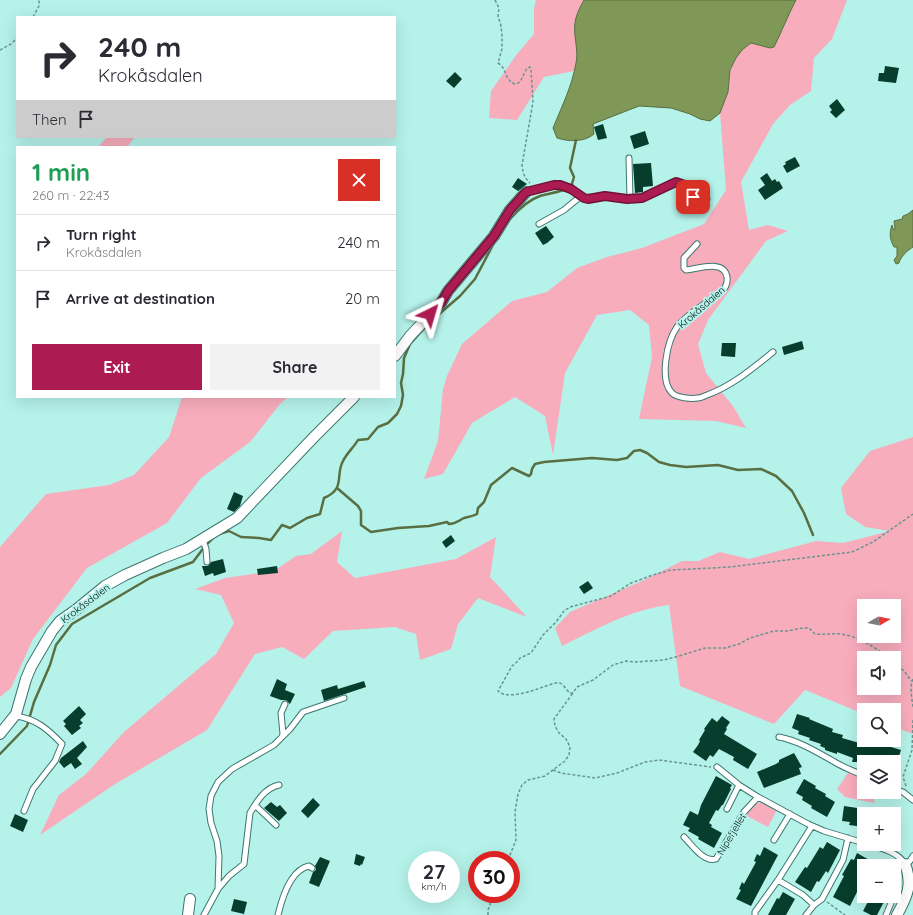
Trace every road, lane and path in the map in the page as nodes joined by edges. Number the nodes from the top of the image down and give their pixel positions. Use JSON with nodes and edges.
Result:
{"nodes":[{"id":1,"x":39,"y":0,"type":"edge"},
{"id":2,"x":495,"y":0,"type":"edge"},
{"id":3,"x":34,"y":16,"type":"edge"},
{"id":4,"x":16,"y":39,"type":"edge"},
{"id":5,"x":0,"y":50,"type":"edge"},
{"id":6,"x":628,"y":158,"type":"dead end"},
{"id":7,"x":530,"y":191,"type":"junction"},
{"id":8,"x":580,"y":196,"type":"junction"},
{"id":9,"x":630,"y":199,"type":"junction"},
{"id":10,"x":707,"y":199,"type":"dead end"},
{"id":11,"x":538,"y":224,"type":"dead end"},
{"id":12,"x":697,"y":244,"type":"dead end"},
{"id":13,"x":773,"y":352,"type":"dead end"},
{"id":14,"x":396,"y":355,"type":"edge"},
{"id":15,"x":353,"y":398,"type":"edge"},
{"id":16,"x":913,"y":514,"type":"edge"},
{"id":17,"x":203,"y":540,"type":"junction"},
{"id":18,"x":207,"y":562,"type":"dead end"},
{"id":19,"x":880,"y":651,"type":"edge"},
{"id":20,"x":901,"y":668,"type":"edge"},
{"id":21,"x":912,"y":680,"type":"edge"},
{"id":22,"x":573,"y":693,"type":"junction"},
{"id":23,"x":344,"y":698,"type":"dead end"},
{"id":24,"x":285,"y":704,"type":"dead end"},
{"id":25,"x":913,"y":707,"type":"edge"},
{"id":26,"x":15,"y":716,"type":"junction"},
{"id":27,"x":913,"y":720,"type":"edge"},
{"id":28,"x":0,"y":734,"type":"edge"},
{"id":29,"x":282,"y":737,"type":"junction"},
{"id":30,"x":779,"y":737,"type":"dead end"},
{"id":31,"x":716,"y":767,"type":"joint"},
{"id":32,"x":554,"y":770,"type":"junction"},
{"id":33,"x":857,"y":773,"type":"edge"},
{"id":34,"x":279,"y":785,"type":"dead end"},
{"id":35,"x":739,"y":785,"type":"junction"},
{"id":36,"x":901,"y":792,"type":"edge"},
{"id":37,"x":906,"y":794,"type":"junction"},
{"id":38,"x":758,"y":797,"type":"junction"},
{"id":39,"x":913,"y":800,"type":"edge"},
{"id":40,"x":255,"y":807,"type":"junction"},
{"id":41,"x":727,"y":809,"type":"dead end"},
{"id":42,"x":24,"y":811,"type":"dead end"},
{"id":43,"x":790,"y":814,"type":"junction"},
{"id":44,"x":276,"y":825,"type":"dead end"},
{"id":45,"x":812,"y":826,"type":"junction"},
{"id":46,"x":684,"y":837,"type":"dead end"},
{"id":47,"x":848,"y":838,"type":"junction"},
{"id":48,"x":774,"y":840,"type":"dead end"},
{"id":49,"x":857,"y":841,"type":"edge"},
{"id":50,"x":512,"y":851,"type":"edge"},
{"id":51,"x":887,"y":851,"type":"edge"},
{"id":52,"x":913,"y":856,"type":"edge"},
{"id":53,"x":906,"y":864,"type":"junction"},
{"id":54,"x":312,"y":868,"type":"dead end"},
{"id":55,"x":778,"y":880,"type":"junction"},
{"id":56,"x":218,"y":889,"type":"junction"},
{"id":57,"x":190,"y":899,"type":"dead end"},
{"id":58,"x":822,"y":899,"type":"junction"},
{"id":59,"x":491,"y":903,"type":"edge"},
{"id":60,"x":891,"y":903,"type":"edge"},
{"id":61,"x":814,"y":905,"type":"junction"},
{"id":62,"x":188,"y":915,"type":"edge"},
{"id":63,"x":204,"y":915,"type":"edge"},
{"id":64,"x":278,"y":915,"type":"edge"},
{"id":65,"x":488,"y":915,"type":"edge"},
{"id":66,"x":755,"y":915,"type":"edge"},
{"id":67,"x":806,"y":915,"type":"edge"},
{"id":68,"x":845,"y":915,"type":"edge"},
{"id":69,"x":886,"y":915,"type":"edge"},
{"id":70,"x":897,"y":915,"type":"edge"}],
"edges":[{"from":1,"to":3,"type":"path"},
{"from":2,"to":7,"type":"path"},
{"from":4,"to":5,"type":"path"},
{"from":6,"to":9,"type":"lane"},
{"from":7,"to":8,"type":"lane"},
{"from":7,"to":14,"type":"street"},
{"from":8,"to":9,"type":"lane"},
{"from":8,"to":11,"type":"lane"},
{"from":9,"to":10,"type":"lane"},
{"from":12,"to":13,"type":"lane","name":"Krokåsdalen"},
{"from":15,"to":17,"type":"street","name":"Krokåsdalen"},
{"from":16,"to":22,"type":"path"},
{"from":17,"to":18,"type":"lane"},
{"from":17,"to":26,"type":"street","name":"Krokåsdalen"},
{"from":19,"to":22,"type":"path"},
{"from":20,"to":21,"type":"path"},
{"from":21,"to":25,"type":"path"},
{"from":22,"to":32,"type":"path"},
{"from":23,"to":29,"type":"lane"},
{"from":24,"to":29,"type":"lane"},
{"from":26,"to":28,"type":"street","name":"Krokåsdalen"},
{"from":26,"to":42,"type":"lane"},
{"from":27,"to":37,"type":"path"},
{"from":29,"to":56,"type":"lane"},
{"from":30,"to":33,"type":"lane"},
{"from":31,"to":32,"type":"path"},
{"from":31,"to":35,"type":"lane"},
{"from":32,"to":50,"type":"path"},
{"from":34,"to":40,"type":"lane"},
{"from":35,"to":38,"type":"lane"},
{"from":35,"to":41,"type":"lane","name":"Nipefjellet"},
{"from":36,"to":37,"type":"lane"},
{"from":37,"to":39,"type":"lane"},
{"from":38,"to":43,"type":"lane"},
{"from":38,"to":46,"type":"lane","name":"Nipefjellet"},
{"from":40,"to":44,"type":"lane"},
{"from":40,"to":56,"type":"lane"},
{"from":43,"to":45,"type":"lane"},
{"from":43,"to":48,"type":"lane"},
{"from":45,"to":47,"type":"lane"},
{"from":45,"to":55,"type":"lane"},
{"from":47,"to":49,"type":"lane"},
{"from":47,"to":58,"type":"lane"},
{"from":51,"to":53,"type":"lane"},
{"from":52,"to":53,"type":"lane"},
{"from":53,"to":70,"type":"street"},
{"from":54,"to":64,"type":"lane"},
{"from":55,"to":61,"type":"lane"},
{"from":55,"to":66,"type":"lane"},
{"from":56,"to":63,"type":"lane"},
{"from":57,"to":62,"type":"street"},
{"from":58,"to":61,"type":"lane"},
{"from":58,"to":68,"type":"path"},
{"from":59,"to":65,"type":"path"},
{"from":60,"to":69,"type":"lane"},
{"from":61,"to":67,"type":"lane"}]}
